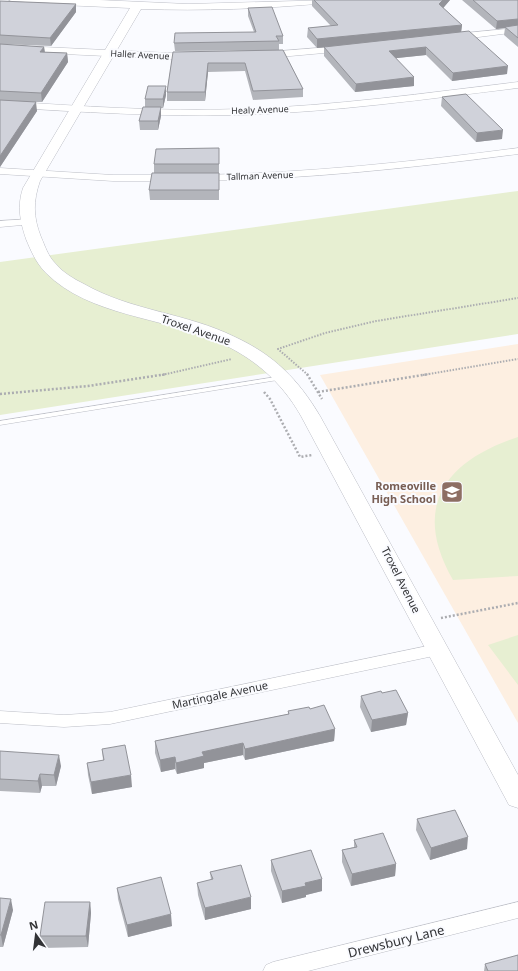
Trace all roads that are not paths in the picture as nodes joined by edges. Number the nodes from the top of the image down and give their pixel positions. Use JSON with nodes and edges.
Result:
{"nodes":[{"id":1,"x":15,"y":0,"type":"edge"},
{"id":2,"x":326,"y":0,"type":"edge"},
{"id":3,"x":138,"y":3,"type":"edge"},
{"id":4,"x":518,"y":30,"type":"edge"},
{"id":5,"x":450,"y":38,"type":"edge"},
{"id":6,"x":0,"y":48,"type":"edge"},
{"id":7,"x":350,"y":48,"type":"edge"},
{"id":8,"x":109,"y":54,"type":"junction"},
{"id":9,"x":258,"y":56,"type":"edge"},
{"id":10,"x":200,"y":57,"type":"edge"},
{"id":11,"x":518,"y":85,"type":"edge"},
{"id":12,"x":0,"y":104,"type":"edge"},
{"id":13,"x":76,"y":109,"type":"junction"},
{"id":14,"x":518,"y":151,"type":"edge"},
{"id":15,"x":0,"y":171,"type":"edge"},
{"id":16,"x":38,"y":174,"type":"junction"},
{"id":17,"x":176,"y":178,"type":"edge"},
{"id":18,"x":190,"y":178,"type":"edge"},
{"id":19,"x":29,"y":222,"type":"junction"},
{"id":20,"x":0,"y":224,"type":"edge"},
{"id":21,"x":285,"y":378,"type":"junction"},
{"id":22,"x":0,"y":423,"type":"edge"},
{"id":23,"x":437,"y":650,"type":"junction"},
{"id":24,"x":0,"y":717,"type":"edge"},
{"id":25,"x":518,"y":798,"type":"edge"},
{"id":26,"x":518,"y":910,"type":"edge"},
{"id":27,"x":273,"y":971,"type":"edge"}],
"edges":[{"from":1,"to":3,"type":"street"},
{"from":2,"to":3,"type":"street"},
{"from":3,"to":8,"type":"street","name":"Troxel Avenue"},
{"from":4,"to":5,"type":"street"},
{"from":6,"to":8,"type":"street","name":"Haller Avenue"},
{"from":7,"to":9,"type":"street"},
{"from":8,"to":10,"type":"street","name":"Haller Avenue"},
{"from":8,"to":13,"type":"street","name":"Troxel Avenue"},
{"from":11,"to":13,"type":"street","name":"Healy Avenue"},
{"from":12,"to":13,"type":"street","name":"Healy Avenue"},
{"from":13,"to":16,"type":"street","name":"Troxel Avenue"},
{"from":14,"to":18,"type":"street","name":"Tallman Avenue"},
{"from":15,"to":16,"type":"street"},
{"from":16,"to":17,"type":"street"},
{"from":16,"to":19,"type":"street","name":"Troxel Avenue"},
{"from":19,"to":20,"type":"street"},
{"from":19,"to":21,"type":"street","name":"Troxel Avenue"},
{"from":21,"to":22,"type":"lane"},
{"from":21,"to":23,"type":"street","name":"Troxel Avenue"},
{"from":23,"to":24,"type":"street","name":"Martingale Avenue"},
{"from":23,"to":25,"type":"street","name":"Troxel Avenue"},
{"from":26,"to":27,"type":"street","name":"Drewsbury Lane"}]}
